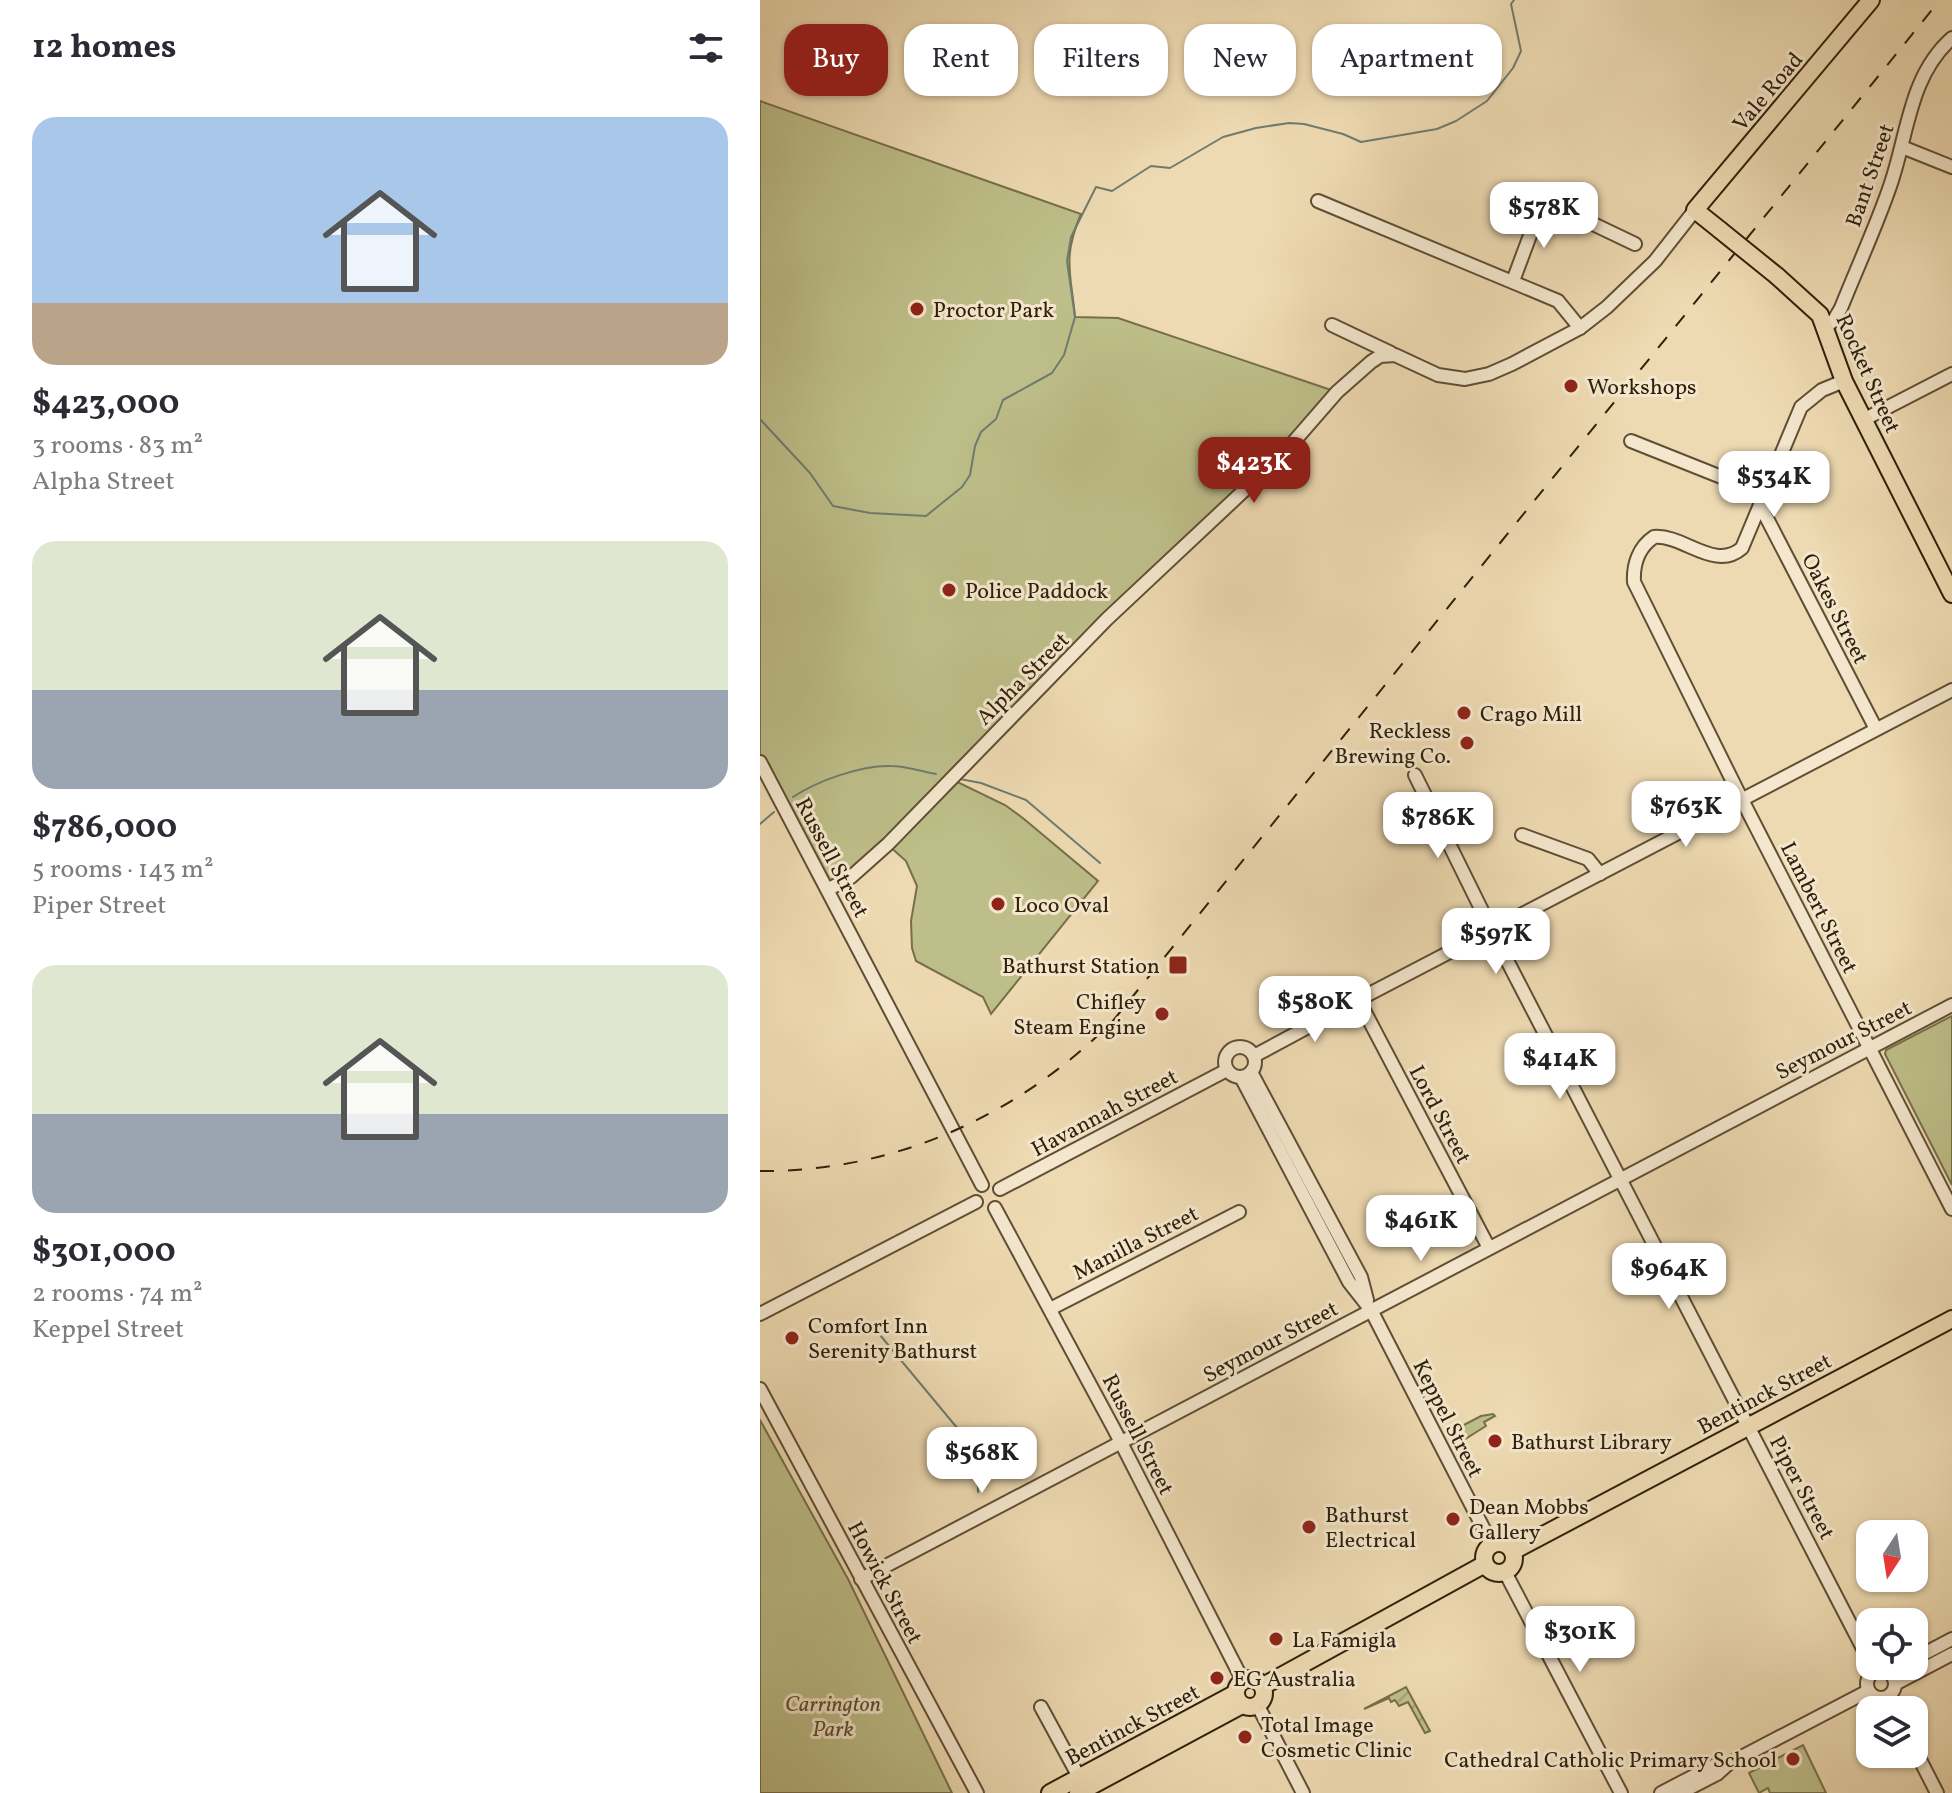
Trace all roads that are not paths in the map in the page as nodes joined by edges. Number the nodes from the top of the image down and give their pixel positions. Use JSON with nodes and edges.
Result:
{"nodes":[{"id":1,"x":1871,"y":0,"type":"edge"},
{"id":2,"x":1952,"y":38,"type":"edge"},
{"id":3,"x":1902,"y":147,"type":"junction"},
{"id":4,"x":1952,"y":167,"type":"edge"},
{"id":5,"x":1508,"y":191,"type":"dead end"},
{"id":6,"x":1318,"y":201,"type":"dead end"},
{"id":7,"x":1541,"y":206,"type":"junction"},
{"id":8,"x":1695,"y":210,"type":"junction"},
{"id":9,"x":1635,"y":244,"type":"dead end"},
{"id":10,"x":1513,"y":281,"type":"junction"},
{"id":11,"x":1332,"y":325,"type":"dead end"},
{"id":12,"x":1826,"y":327,"type":"junction"},
{"id":13,"x":1580,"y":328,"type":"junction"},
{"id":14,"x":1395,"y":355,"type":"junction"},
{"id":15,"x":1952,"y":374,"type":"edge"},
{"id":16,"x":1844,"y":381,"type":"junction"},
{"id":17,"x":1863,"y":420,"type":"junction"},
{"id":18,"x":1631,"y":441,"type":"dead end"},
{"id":19,"x":1762,"y":499,"type":"junction"},
{"id":20,"x":1952,"y":594,"type":"edge"},
{"id":21,"x":1952,"y":690,"type":"edge"},
{"id":22,"x":1876,"y":729,"type":"junction"},
{"id":23,"x":760,"y":762,"type":"edge"},
{"id":24,"x":1415,"y":775,"type":"dead end"},
{"id":25,"x":1742,"y":800,"type":"junction"},
{"id":26,"x":1522,"y":835,"type":"dead end"},
{"id":27,"x":1600,"y":874,"type":"junction"},
{"id":28,"x":829,"y":889,"type":"junction"},
{"id":29,"x":1492,"y":930,"type":"junction"},
{"id":30,"x":1358,"y":999,"type":"junction"},
{"id":31,"x":1952,"y":1005,"type":"edge"},
{"id":32,"x":1869,"y":1047,"type":"junction"},
{"id":33,"x":1254,"y":1056,"type":"junction"},
{"id":34,"x":1227,"y":1070,"type":"junction"},
{"id":35,"x":1246,"y":1075,"type":"junction"},
{"id":36,"x":1620,"y":1178,"type":"junction"},
{"id":37,"x":982,"y":1185,"type":"junction"},
{"id":38,"x":1000,"y":1189,"type":"junction"},
{"id":39,"x":976,"y":1202,"type":"junction"},
{"id":40,"x":995,"y":1208,"type":"junction"},
{"id":41,"x":1952,"y":1209,"type":"edge"},
{"id":42,"x":1239,"y":1212,"type":"dead end"},
{"id":43,"x":1489,"y":1248,"type":"junction"},
{"id":44,"x":1050,"y":1309,"type":"junction"},
{"id":45,"x":1371,"y":1310,"type":"junction"},
{"id":46,"x":760,"y":1314,"type":"edge"},
{"id":47,"x":1952,"y":1319,"type":"edge"},
{"id":48,"x":760,"y":1389,"type":"edge"},
{"id":49,"x":1749,"y":1426,"type":"junction"},
{"id":50,"x":1121,"y":1443,"type":"junction"},
{"id":51,"x":1492,"y":1545,"type":"junction"},
{"id":52,"x":1513,"y":1551,"type":"junction"},
{"id":53,"x":1485,"y":1564,"type":"junction"},
{"id":54,"x":1505,"y":1572,"type":"junction"},
{"id":55,"x":861,"y":1579,"type":"junction"},
{"id":56,"x":1856,"y":1635,"type":"edge"},
{"id":57,"x":1952,"y":1639,"type":"edge"},
{"id":58,"x":1928,"y":1652,"type":"edge"},
{"id":59,"x":1952,"y":1654,"type":"edge"},
{"id":60,"x":1928,"y":1662,"type":"edge"},
{"id":61,"x":1868,"y":1680,"type":"edge"},
{"id":62,"x":1868,"y":1691,"type":"junction"},
{"id":63,"x":1244,"y":1696,"type":"junction"},
{"id":64,"x":1874,"y":1696,"type":"edge"},
{"id":65,"x":1041,"y":1707,"type":"dead end"},
{"id":66,"x":1728,"y":1764,"type":"junction"},
{"id":67,"x":1924,"y":1768,"type":"edge"},
{"id":68,"x":1078,"y":1785,"type":"edge"},
{"id":69,"x":977,"y":1793,"type":"edge"},
{"id":70,"x":1050,"y":1793,"type":"edge"},
{"id":71,"x":1303,"y":1793,"type":"edge"},
{"id":72,"x":1621,"y":1793,"type":"edge"},
{"id":73,"x":1661,"y":1793,"type":"edge"},
{"id":74,"x":1680,"y":1793,"type":"edge"},
{"id":75,"x":1937,"y":1793,"type":"edge"}],
"edges":[{"from":1,"to":8,"type":"main road","name":"Vale Road"},
{"from":2,"to":3,"type":"street","name":"Bant Street"},
{"from":3,"to":4,"type":"street"},
{"from":3,"to":12,"type":"street","name":"Bant Street"},
{"from":5,"to":7,"type":"street"},
{"from":6,"to":10,"type":"street"},
{"from":7,"to":9,"type":"street"},
{"from":7,"to":10,"type":"street"},
{"from":8,"to":12,"type":"main road","name":"Rocket Street","bridge":true},
{"from":8,"to":13,"type":"street"},
{"from":10,"to":13,"type":"street"},
{"from":11,"to":14,"type":"street"},
{"from":12,"to":16,"type":"main road","name":"Rocket Street"},
{"from":13,"to":14,"type":"street"},
{"from":14,"to":28,"type":"street","name":"Alpha Street"},
{"from":15,"to":17,"type":"street"},
{"from":16,"to":17,"type":"main road","name":"Rocket Street"},
{"from":16,"to":19,"type":"street"},
{"from":17,"to":20,"type":"main road","name":"Rocket Street"},
{"from":18,"to":19,"type":"street"},
{"from":19,"to":22,"type":"street","name":"Oakes Street"},
{"from":19,"to":25,"type":"street","name":"Lambert Street"},
{"from":21,"to":22,"type":"street"},
{"from":22,"to":25,"type":"street"},
{"from":23,"to":28,"type":"street","name":"Russell Street"},
{"from":24,"to":29,"type":"street","name":"Piper Street"},
{"from":25,"to":27,"type":"street"},
{"from":25,"to":32,"type":"street","name":"Lambert Street"},
{"from":26,"to":27,"type":"street"},
{"from":27,"to":29,"type":"street"},
{"from":28,"to":37,"type":"street","name":"Russell Street"},
{"from":29,"to":30,"type":"street"},
{"from":29,"to":36,"type":"street","name":"Piper Street"},
{"from":30,"to":33,"type":"street"},
{"from":30,"to":43,"type":"street","name":"Lord Street"},
{"from":31,"to":32,"type":"street","name":"Seymour Street"},
{"from":32,"to":36,"type":"street","name":"Seymour Street"},
{"from":32,"to":41,"type":"street","name":"Lambert Street"},
{"from":33,"to":34,"type":"street"},
{"from":33,"to":35,"type":"street"},
{"from":34,"to":35,"type":"street"},
{"from":34,"to":38,"type":"street","name":"Havannah Street"},
{"from":35,"to":45,"type":"street","name":"Keppel Street"},
{"from":36,"to":43,"type":"street","name":"Seymour Street"},
{"from":36,"to":49,"type":"street","name":"Piper Street"},
{"from":37,"to":38,"type":"street"},
{"from":37,"to":39,"type":"street"},
{"from":38,"to":40,"type":"street"},
{"from":39,"to":40,"type":"street"},
{"from":39,"to":46,"type":"street"},
{"from":40,"to":44,"type":"street","name":"Russell Street"},
{"from":42,"to":44,"type":"street","name":"Manilla Street"},
{"from":43,"to":45,"type":"street","name":"Seymour Street"},
{"from":44,"to":50,"type":"street","name":"Russell Street"},
{"from":45,"to":50,"type":"street","name":"Seymour Street"},
{"from":45,"to":51,"type":"street","name":"Keppel Street"},
{"from":47,"to":49,"type":"main road","name":"Bentinck Street"},
{"from":48,"to":55,"type":"street","name":"Howick Street"},
{"from":49,"to":52,"type":"main road","name":"Bentinck Street"},
{"from":49,"to":56,"type":"street","name":"Piper Street"},
{"from":50,"to":55,"type":"street","name":"Seymour Street"},
{"from":50,"to":63,"type":"street","name":"Russell Street"},
{"from":51,"to":52,"type":"main road"},
{"from":51,"to":53,"type":"main road"},
{"from":52,"to":54,"type":"main road"},
{"from":53,"to":54,"type":"main road"},
{"from":53,"to":63,"type":"main road"},
{"from":54,"to":72,"type":"street"},
{"from":55,"to":69,"type":"street","name":"Howick Street"},
{"from":57,"to":58,"type":"street"},
{"from":59,"to":60,"type":"street"},
{"from":61,"to":62,"type":"street"},
{"from":62,"to":64,"type":"street"},
{"from":62,"to":66,"type":"street"},
{"from":63,"to":68,"type":"main road","name":"Bentinck Street"},
{"from":63,"to":71,"type":"street","name":"Russell Street"},
{"from":65,"to":68,"type":"street"},
{"from":66,"to":73,"type":"street"},
{"from":66,"to":74,"type":"street"},
{"from":67,"to":75,"type":"street"},
{"from":68,"to":70,"type":"main road","name":"Bentinck Street"}]}
